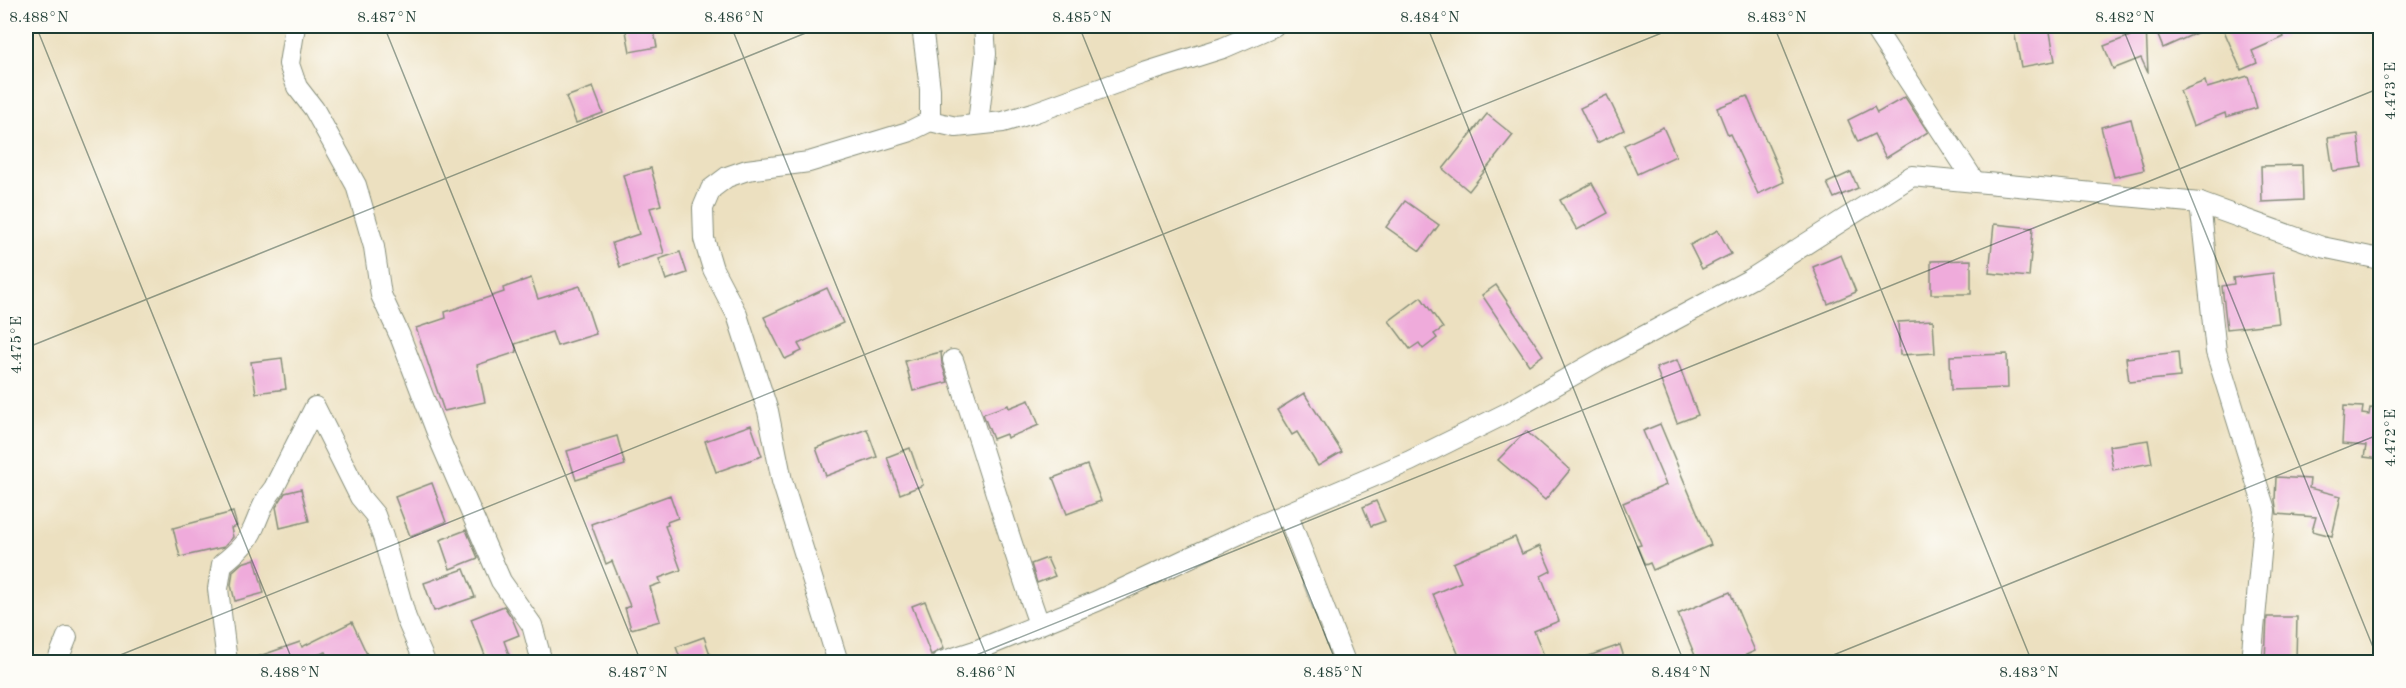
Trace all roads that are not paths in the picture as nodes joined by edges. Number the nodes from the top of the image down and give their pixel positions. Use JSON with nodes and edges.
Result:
{"nodes":[{"id":1,"x":295,"y":26,"type":"edge"},
{"id":2,"x":922,"y":26,"type":"edge"},
{"id":3,"x":984,"y":26,"type":"edge"},
{"id":4,"x":1274,"y":26,"type":"edge"},
{"id":5,"x":1873,"y":26,"type":"edge"},
{"id":6,"x":930,"y":121,"type":"junction"},
{"id":7,"x":978,"y":124,"type":"junction"},
{"id":8,"x":1975,"y":182,"type":"junction"},
{"id":9,"x":2200,"y":203,"type":"junction"},
{"id":10,"x":2380,"y":260,"type":"edge"},
{"id":11,"x":953,"y":360,"type":"dead end"},
{"id":12,"x":1287,"y":513,"type":"junction"},
{"id":13,"x":1039,"y":624,"type":"junction"},
{"id":14,"x":67,"y":637,"type":"dead end"},
{"id":15,"x":57,"y":663,"type":"edge"},
{"id":16,"x":227,"y":663,"type":"edge"},
{"id":17,"x":425,"y":663,"type":"edge"},
{"id":18,"x":542,"y":663,"type":"edge"},
{"id":19,"x":838,"y":663,"type":"edge"},
{"id":20,"x":941,"y":663,"type":"edge"},
{"id":21,"x":1345,"y":663,"type":"edge"},
{"id":22,"x":2251,"y":663,"type":"edge"}],
"edges":[{"from":1,"to":18,"type":"street"},
{"from":2,"to":6,"type":"street"},
{"from":3,"to":7,"type":"street"},
{"from":4,"to":7,"type":"street"},
{"from":5,"to":8,"type":"street"},
{"from":6,"to":7,"type":"street"},
{"from":6,"to":19,"type":"street"},
{"from":8,"to":9,"type":"street"},
{"from":8,"to":12,"type":"street"},
{"from":9,"to":10,"type":"street"},
{"from":9,"to":22,"type":"street"},
{"from":11,"to":13,"type":"street"},
{"from":12,"to":13,"type":"street"},
{"from":12,"to":21,"type":"street"},
{"from":13,"to":20,"type":"street"},
{"from":14,"to":15,"type":"street"},
{"from":16,"to":17,"type":"street"}]}
